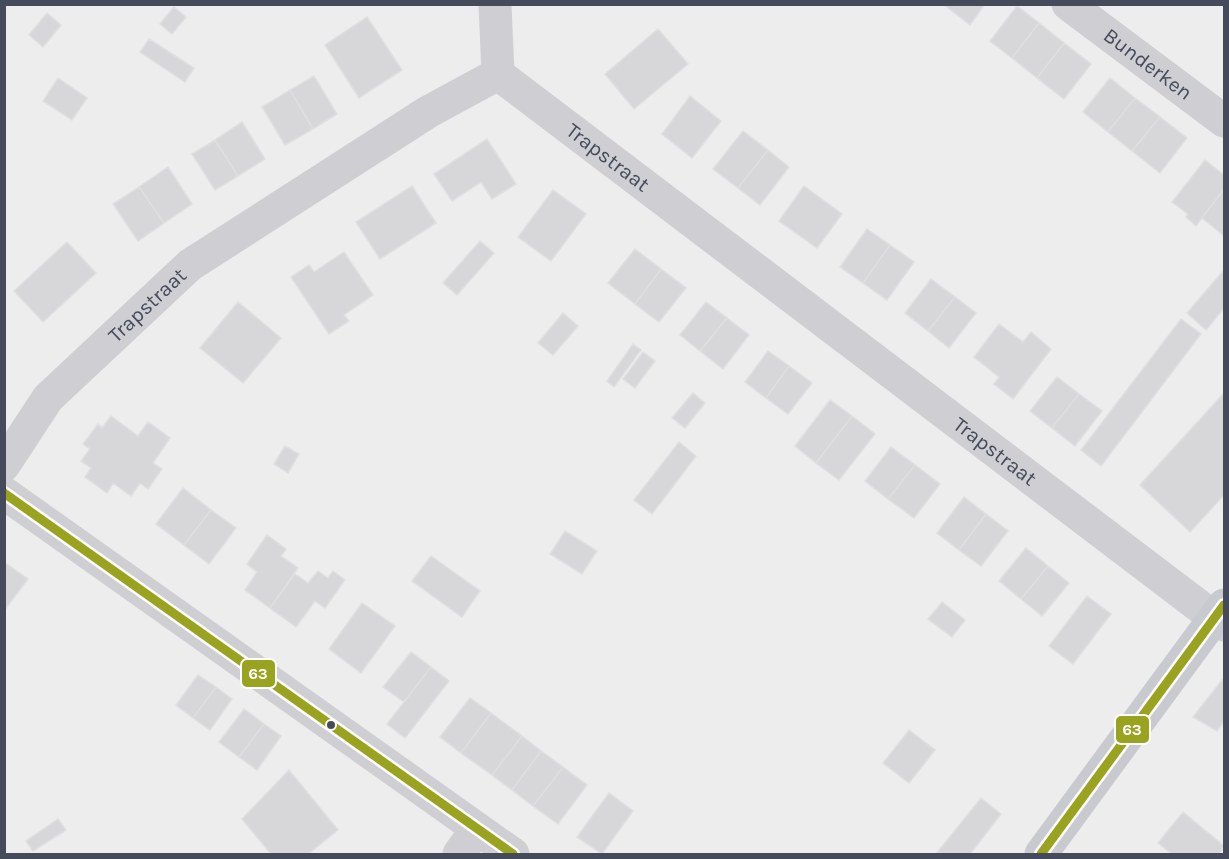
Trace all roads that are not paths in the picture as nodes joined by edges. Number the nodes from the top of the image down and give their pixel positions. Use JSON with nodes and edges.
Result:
{"nodes":[{"id":1,"x":495,"y":4,"type":"edge"},
{"id":2,"x":1071,"y":5,"type":"edge"},
{"id":3,"x":498,"y":74,"type":"junction"},
{"id":4,"x":1224,"y":120,"type":"edge"},
{"id":5,"x":4,"y":465,"type":"edge"},
{"id":6,"x":4,"y":493,"type":"edge"},
{"id":7,"x":1221,"y":616,"type":"edge"},
{"id":8,"x":468,"y":842,"type":"edge"},
{"id":9,"x":513,"y":855,"type":"edge"},
{"id":10,"x":1041,"y":855,"type":"edge"}],
"edges":[{"from":1,"to":3,"type":"street"},
{"from":2,"to":4,"type":"street","name":"Bunderken"},
{"from":3,"to":5,"type":"street","name":"Trapstraat"},
{"from":3,"to":7,"type":"street","name":"Trapstraat"},
{"from":6,"to":8,"type":"street"},
{"from":7,"to":10,"type":"main road"},
{"from":8,"to":9,"type":"street"}]}
